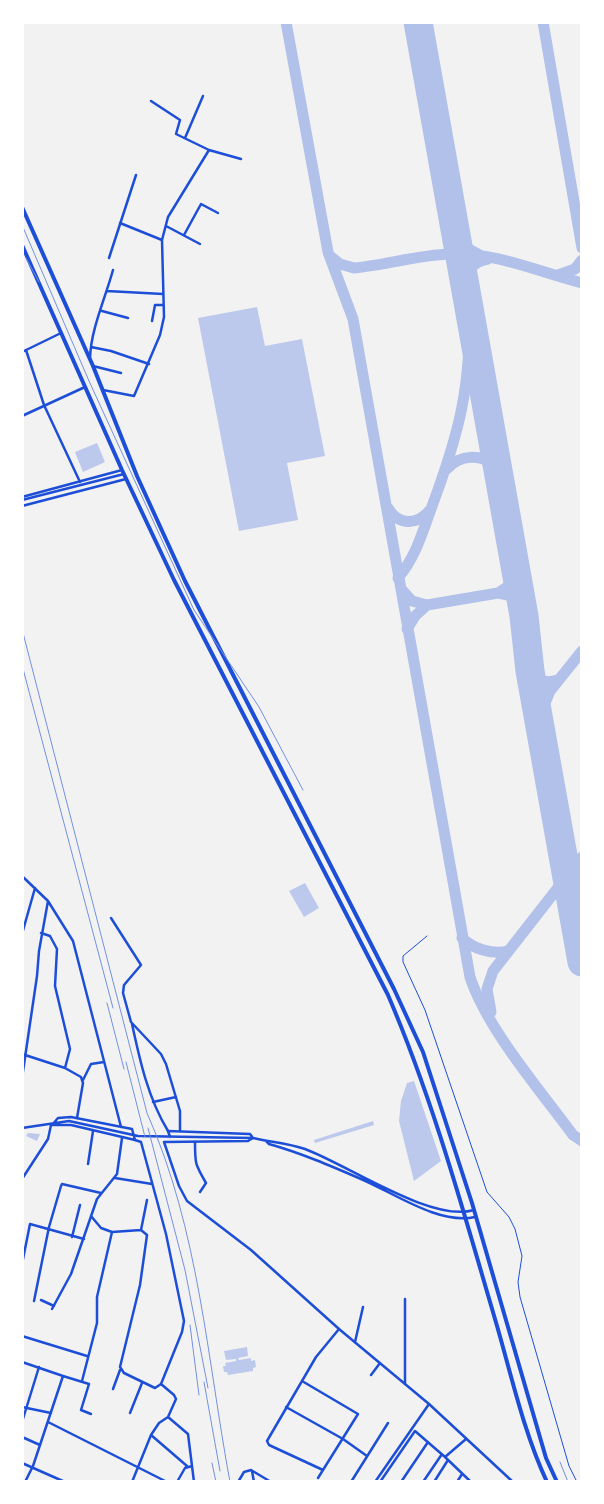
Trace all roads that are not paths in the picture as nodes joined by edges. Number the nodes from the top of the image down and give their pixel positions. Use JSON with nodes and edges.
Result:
{"nodes":[{"id":1,"x":203,"y":96,"type":"dead end"},
{"id":2,"x":152,"y":102,"type":"dead end"},
{"id":3,"x":185,"y":138,"type":"junction"},
{"id":4,"x":209,"y":150,"type":"junction"},
{"id":5,"x":241,"y":159,"type":"dead end"},
{"id":6,"x":136,"y":175,"type":"dead end"},
{"id":7,"x":22,"y":207,"type":"edge"},
{"id":8,"x":218,"y":213,"type":"dead end"},
{"id":9,"x":120,"y":223,"type":"junction"},
{"id":10,"x":166,"y":226,"type":"junction"},
{"id":11,"x":184,"y":235,"type":"junction"},
{"id":12,"x":162,"y":240,"type":"junction"},
{"id":13,"x":200,"y":244,"type":"dead end"},
{"id":14,"x":22,"y":245,"type":"edge"},
{"id":15,"x":109,"y":258,"type":"dead end"},
{"id":16,"x":114,"y":270,"type":"dead end"},
{"id":17,"x":108,"y":291,"type":"junction"},
{"id":18,"x":163,"y":294,"type":"junction"},
{"id":19,"x":163,"y":305,"type":"junction"},
{"id":20,"x":102,"y":310,"type":"junction"},
{"id":21,"x":128,"y":318,"type":"dead end"},
{"id":22,"x":152,"y":321,"type":"dead end"},
{"id":23,"x":61,"y":332,"type":"junction"},
{"id":24,"x":91,"y":347,"type":"junction"},
{"id":25,"x":24,"y":351,"type":"edge"},
{"id":26,"x":90,"y":359,"type":"junction"},
{"id":27,"x":149,"y":364,"type":"junction"},
{"id":28,"x":93,"y":366,"type":"junction"},
{"id":29,"x":121,"y":372,"type":"dead end"},
{"id":30,"x":86,"y":387,"type":"junction"},
{"id":31,"x":103,"y":390,"type":"junction"},
{"id":32,"x":44,"y":406,"type":"junction"},
{"id":33,"x":22,"y":416,"type":"edge"},
{"id":34,"x":123,"y":472,"type":"junction"},
{"id":35,"x":126,"y":478,"type":"junction"},
{"id":36,"x":80,"y":482,"type":"junction"},
{"id":37,"x":22,"y":499,"type":"edge"},
{"id":38,"x":22,"y":506,"type":"edge"},
{"id":39,"x":22,"y":876,"type":"edge"},
{"id":40,"x":35,"y":888,"type":"junction"},
{"id":41,"x":48,"y":901,"type":"junction"},
{"id":42,"x":112,"y":918,"type":"dead end"},
{"id":43,"x":42,"y":933,"type":"junction"},
{"id":44,"x":22,"y":934,"type":"edge"},
{"id":45,"x":427,"y":936,"type":"dead end"},
{"id":46,"x":131,"y":1022,"type":"junction"},
{"id":47,"x":24,"y":1054,"type":"edge"},
{"id":48,"x":104,"y":1062,"type":"junction"},
{"id":49,"x":65,"y":1068,"type":"junction"},
{"id":50,"x":22,"y":1078,"type":"edge"},
{"id":51,"x":83,"y":1080,"type":"junction"},
{"id":52,"x":176,"y":1097,"type":"junction"},
{"id":53,"x":153,"y":1102,"type":"junction"},
{"id":54,"x":77,"y":1118,"type":"junction"},
{"id":55,"x":51,"y":1125,"type":"junction"},
{"id":56,"x":121,"y":1127,"type":"junction"},
{"id":57,"x":22,"y":1128,"type":"edge"},
{"id":58,"x":93,"y":1131,"type":"junction"},
{"id":59,"x":180,"y":1131,"type":"junction"},
{"id":60,"x":168,"y":1132,"type":"junction"},
{"id":61,"x":122,"y":1138,"type":"junction"},
{"id":62,"x":253,"y":1138,"type":"junction"},
{"id":63,"x":135,"y":1140,"type":"junction"},
{"id":64,"x":266,"y":1141,"type":"junction"},
{"id":65,"x":171,"y":1142,"type":"junction"},
{"id":66,"x":195,"y":1142,"type":"junction"},
{"id":67,"x":88,"y":1164,"type":"dead end"},
{"id":68,"x":114,"y":1178,"type":"junction"},
{"id":69,"x":22,"y":1179,"type":"edge"},
{"id":70,"x":152,"y":1184,"type":"junction"},
{"id":71,"x":384,"y":1187,"type":"junction"},
{"id":72,"x":200,"y":1192,"type":"dead end"},
{"id":73,"x":102,"y":1194,"type":"junction"},
{"id":74,"x":146,"y":1200,"type":"dead end"},
{"id":75,"x":80,"y":1205,"type":"dead end"},
{"id":76,"x":474,"y":1210,"type":"junction"},
{"id":77,"x":464,"y":1213,"type":"junction"},
{"id":78,"x":91,"y":1216,"type":"junction"},
{"id":79,"x":476,"y":1217,"type":"junction"},
{"id":80,"x":466,"y":1219,"type":"junction"},
{"id":81,"x":49,"y":1230,"type":"junction"},
{"id":82,"x":141,"y":1230,"type":"junction"},
{"id":83,"x":112,"y":1232,"type":"junction"},
{"id":84,"x":72,"y":1237,"type":"junction"},
{"id":85,"x":84,"y":1239,"type":"junction"},
{"id":86,"x":23,"y":1262,"type":"edge"},
{"id":87,"x":405,"y":1299,"type":"dead end"},
{"id":88,"x":41,"y":1300,"type":"dead end"},
{"id":89,"x":34,"y":1301,"type":"dead end"},
{"id":90,"x":363,"y":1306,"type":"dead end"},
{"id":91,"x":338,"y":1329,"type":"junction"},
{"id":92,"x":22,"y":1336,"type":"edge"},
{"id":93,"x":355,"y":1342,"type":"junction"},
{"id":94,"x":87,"y":1356,"type":"junction"},
{"id":95,"x":22,"y":1362,"type":"edge"},
{"id":96,"x":380,"y":1363,"type":"junction"},
{"id":97,"x":39,"y":1367,"type":"junction"},
{"id":98,"x":120,"y":1370,"type":"junction"},
{"id":99,"x":372,"y":1375,"type":"dead end"},
{"id":100,"x":63,"y":1376,"type":"junction"},
{"id":101,"x":82,"y":1381,"type":"junction"},
{"id":102,"x":302,"y":1381,"type":"junction"},
{"id":103,"x":142,"y":1383,"type":"junction"},
{"id":104,"x":161,"y":1384,"type":"junction"},
{"id":105,"x":405,"y":1384,"type":"junction"},
{"id":106,"x":113,"y":1389,"type":"dead end"},
{"id":107,"x":429,"y":1404,"type":"junction"},
{"id":108,"x":22,"y":1407,"type":"edge"},
{"id":109,"x":286,"y":1407,"type":"junction"},
{"id":110,"x":27,"y":1408,"type":"junction"},
{"id":111,"x":51,"y":1413,"type":"junction"},
{"id":112,"x":130,"y":1413,"type":"dead end"},
{"id":113,"x":92,"y":1414,"type":"dead end"},
{"id":114,"x":168,"y":1417,"type":"junction"},
{"id":115,"x":22,"y":1422,"type":"edge"},
{"id":116,"x":48,"y":1422,"type":"junction"},
{"id":117,"x":388,"y":1423,"type":"dead end"},
{"id":118,"x":151,"y":1435,"type":"junction"},
{"id":119,"x":22,"y":1438,"type":"edge"},
{"id":120,"x":343,"y":1439,"type":"junction"},
{"id":121,"x":466,"y":1439,"type":"junction"},
{"id":122,"x":428,"y":1442,"type":"junction"},
{"id":123,"x":40,"y":1445,"type":"junction"},
{"id":124,"x":442,"y":1454,"type":"junction"},
{"id":125,"x":367,"y":1456,"type":"junction"},
{"id":126,"x":546,"y":1458,"type":"junction"},
{"id":127,"x":447,"y":1459,"type":"junction"},
{"id":128,"x":539,"y":1462,"type":"junction"},
{"id":129,"x":22,"y":1463,"type":"edge"},
{"id":130,"x":33,"y":1466,"type":"junction"},
{"id":131,"x":138,"y":1466,"type":"junction"},
{"id":132,"x":187,"y":1466,"type":"junction"},
{"id":133,"x":192,"y":1466,"type":"junction"},
{"id":134,"x":252,"y":1470,"type":"junction"},
{"id":135,"x":323,"y":1470,"type":"junction"},
{"id":136,"x":462,"y":1474,"type":"junction"},
{"id":137,"x":318,"y":1478,"type":"dead end"},
{"id":138,"x":56,"y":1480,"type":"edge"},
{"id":139,"x":25,"y":1482,"type":"edge"},
{"id":140,"x":65,"y":1482,"type":"edge"},
{"id":141,"x":132,"y":1482,"type":"edge"},
{"id":142,"x":167,"y":1482,"type":"edge"},
{"id":143,"x":177,"y":1482,"type":"edge"},
{"id":144,"x":194,"y":1482,"type":"edge"},
{"id":145,"x":238,"y":1482,"type":"edge"},
{"id":146,"x":254,"y":1482,"type":"edge"},
{"id":147,"x":271,"y":1482,"type":"edge"},
{"id":148,"x":351,"y":1482,"type":"edge"},
{"id":149,"x":375,"y":1482,"type":"edge"},
{"id":150,"x":380,"y":1482,"type":"edge"},
{"id":151,"x":401,"y":1482,"type":"edge"},
{"id":152,"x":423,"y":1482,"type":"edge"},
{"id":153,"x":434,"y":1482,"type":"edge"},
{"id":154,"x":457,"y":1482,"type":"edge"},
{"id":155,"x":471,"y":1482,"type":"edge"},
{"id":156,"x":513,"y":1482,"type":"edge"},
{"id":157,"x":547,"y":1482,"type":"edge"},
{"id":158,"x":557,"y":1482,"type":"edge"},
{"id":159,"x":577,"y":1482,"type":"edge"}],
"edges":[{"from":1,"to":3,"type":"street"},
{"from":2,"to":3,"type":"street"},
{"from":3,"to":4,"type":"street"},
{"from":4,"to":5,"type":"street"},
{"from":4,"to":10,"type":"street"},
{"from":6,"to":9,"type":"street"},
{"from":7,"to":26,"type":"main road"},
{"from":8,"to":11,"type":"street"},
{"from":9,"to":12,"type":"street"},
{"from":9,"to":15,"type":"street"},
{"from":10,"to":11,"type":"street"},
{"from":10,"to":12,"type":"street"},
{"from":11,"to":13,"type":"street"},
{"from":12,"to":18,"type":"street"},
{"from":14,"to":23,"type":"main road"},
{"from":16,"to":17,"type":"street"},
{"from":17,"to":18,"type":"street"},
{"from":17,"to":20,"type":"street"},
{"from":18,"to":19,"type":"street"},
{"from":19,"to":22,"type":"street"},
{"from":19,"to":27,"type":"street"},
{"from":20,"to":21,"type":"street"},
{"from":20,"to":24,"type":"street"},
{"from":23,"to":25,"type":"street"},
{"from":23,"to":30,"type":"main road"},
{"from":24,"to":26,"type":"street"},
{"from":24,"to":27,"type":"street"},
{"from":25,"to":32,"type":"street"},
{"from":26,"to":28,"type":"main road"},
{"from":27,"to":31,"type":"street"},
{"from":28,"to":29,"type":"street"},
{"from":28,"to":31,"type":"main road"},
{"from":30,"to":32,"type":"street"},
{"from":30,"to":34,"type":"main road"},
{"from":31,"to":76,"type":"main road"},
{"from":32,"to":33,"type":"street"},
{"from":32,"to":36,"type":"street"},
{"from":34,"to":35,"type":"main road"},
{"from":34,"to":36,"type":"street"},
{"from":34,"to":37,"type":"street"},
{"from":35,"to":38,"type":"street"},
{"from":35,"to":77,"type":"main road"},
{"from":36,"to":37,"type":"street"},
{"from":39,"to":40,"type":"street"},
{"from":40,"to":41,"type":"street"},
{"from":40,"to":44,"type":"street"},
{"from":41,"to":43,"type":"street"},
{"from":41,"to":48,"type":"street"},
{"from":42,"to":46,"type":"street"},
{"from":43,"to":47,"type":"street"},
{"from":43,"to":49,"type":"street"},
{"from":45,"to":159,"type":"lane"},
{"from":46,"to":52,"type":"street"},
{"from":46,"to":53,"type":"street"},
{"from":47,"to":49,"type":"street"},
{"from":47,"to":50,"type":"street"},
{"from":48,"to":51,"type":"street"},
{"from":48,"to":56,"type":"street"},
{"from":49,"to":51,"type":"street"},
{"from":51,"to":54,"type":"street"},
{"from":52,"to":53,"type":"street"},
{"from":52,"to":59,"type":"street"},
{"from":53,"to":60,"type":"street"},
{"from":54,"to":55,"type":"street"},
{"from":54,"to":56,"type":"street"},
{"from":55,"to":57,"type":"street"},
{"from":55,"to":58,"type":"street"},
{"from":55,"to":62,"type":"street"},
{"from":55,"to":69,"type":"street"},
{"from":56,"to":63,"type":"street"},
{"from":58,"to":61,"type":"street"},
{"from":58,"to":67,"type":"street"},
{"from":59,"to":60,"type":"street"},
{"from":59,"to":62,"type":"street"},
{"from":60,"to":65,"type":"street"},
{"from":61,"to":63,"type":"street"},
{"from":61,"to":68,"type":"street"},
{"from":62,"to":64,"type":"street"},
{"from":62,"to":66,"type":"street"},
{"from":63,"to":70,"type":"street"},
{"from":64,"to":71,"type":"street"},
{"from":64,"to":71,"type":"street"},
{"from":65,"to":66,"type":"street"},
{"from":65,"to":91,"type":"street"},
{"from":66,"to":72,"type":"street"},
{"from":68,"to":70,"type":"street"},
{"from":68,"to":73,"type":"street"},
{"from":70,"to":104,"type":"street"},
{"from":71,"to":77,"type":"street"},
{"from":71,"to":80,"type":"street"},
{"from":73,"to":78,"type":"street"},
{"from":73,"to":81,"type":"street"},
{"from":74,"to":82,"type":"street"},
{"from":75,"to":84,"type":"street"},
{"from":76,"to":77,"type":"street"},
{"from":76,"to":79,"type":"main road"},
{"from":77,"to":80,"type":"main road"},
{"from":78,"to":83,"type":"street"},
{"from":78,"to":85,"type":"street"},
{"from":79,"to":80,"type":"street"},
{"from":79,"to":126,"type":"main road"},
{"from":80,"to":128,"type":"main road"},
{"from":81,"to":84,"type":"street"},
{"from":81,"to":86,"type":"street"},
{"from":81,"to":89,"type":"street"},
{"from":82,"to":83,"type":"street"},
{"from":82,"to":98,"type":"street"},
{"from":83,"to":94,"type":"street"},
{"from":84,"to":85,"type":"street"},
{"from":85,"to":88,"type":"street"},
{"from":87,"to":105,"type":"street"},
{"from":90,"to":93,"type":"street"},
{"from":91,"to":93,"type":"street"},
{"from":91,"to":102,"type":"street"},
{"from":92,"to":94,"type":"street"},
{"from":93,"to":96,"type":"street"},
{"from":94,"to":101,"type":"street"},
{"from":95,"to":97,"type":"street"},
{"from":96,"to":99,"type":"street"},
{"from":96,"to":105,"type":"street"},
{"from":97,"to":100,"type":"street"},
{"from":97,"to":110,"type":"street"},
{"from":98,"to":103,"type":"street"},
{"from":98,"to":106,"type":"street"},
{"from":100,"to":101,"type":"street"},
{"from":100,"to":111,"type":"street"},
{"from":101,"to":113,"type":"street"},
{"from":102,"to":109,"type":"street"},
{"from":102,"to":120,"type":"street"},
{"from":103,"to":104,"type":"street"},
{"from":103,"to":112,"type":"street"},
{"from":104,"to":114,"type":"street"},
{"from":105,"to":107,"type":"street"},
{"from":107,"to":121,"type":"street"},
{"from":107,"to":149,"type":"street"},
{"from":108,"to":110,"type":"street"},
{"from":109,"to":120,"type":"street"},
{"from":109,"to":135,"type":"street"},
{"from":110,"to":111,"type":"street"},
{"from":110,"to":115,"type":"street"},
{"from":111,"to":116,"type":"street"},
{"from":114,"to":118,"type":"street"},
{"from":114,"to":133,"type":"street"},
{"from":116,"to":123,"type":"street"},
{"from":116,"to":131,"type":"street"},
{"from":117,"to":125,"type":"street"},
{"from":118,"to":131,"type":"street"},
{"from":118,"to":132,"type":"street"},
{"from":119,"to":123,"type":"street"},
{"from":120,"to":125,"type":"street"},
{"from":120,"to":135,"type":"street"},
{"from":121,"to":127,"type":"street"},
{"from":121,"to":156,"type":"street"},
{"from":122,"to":124,"type":"street"},
{"from":122,"to":150,"type":"street"},
{"from":122,"to":151,"type":"street"},
{"from":123,"to":130,"type":"street"},
{"from":124,"to":127,"type":"street"},
{"from":124,"to":152,"type":"street"},
{"from":125,"to":148,"type":"street"},
{"from":126,"to":128,"type":"main road"},
{"from":126,"to":158,"type":"main road"},
{"from":127,"to":136,"type":"street"},
{"from":127,"to":153,"type":"street"},
{"from":128,"to":157,"type":"main road"},
{"from":129,"to":130,"type":"street"},
{"from":130,"to":138,"type":"street"},
{"from":130,"to":139,"type":"street"},
{"from":131,"to":141,"type":"street"},
{"from":131,"to":142,"type":"street"},
{"from":132,"to":133,"type":"street"},
{"from":132,"to":143,"type":"street"},
{"from":133,"to":144,"type":"street"},
{"from":134,"to":145,"type":"street"},
{"from":134,"to":146,"type":"street"},
{"from":134,"to":147,"type":"street"},
{"from":135,"to":137,"type":"street"},
{"from":136,"to":154,"type":"street"},
{"from":136,"to":155,"type":"street"},
{"from":138,"to":140,"type":"street"}]}
